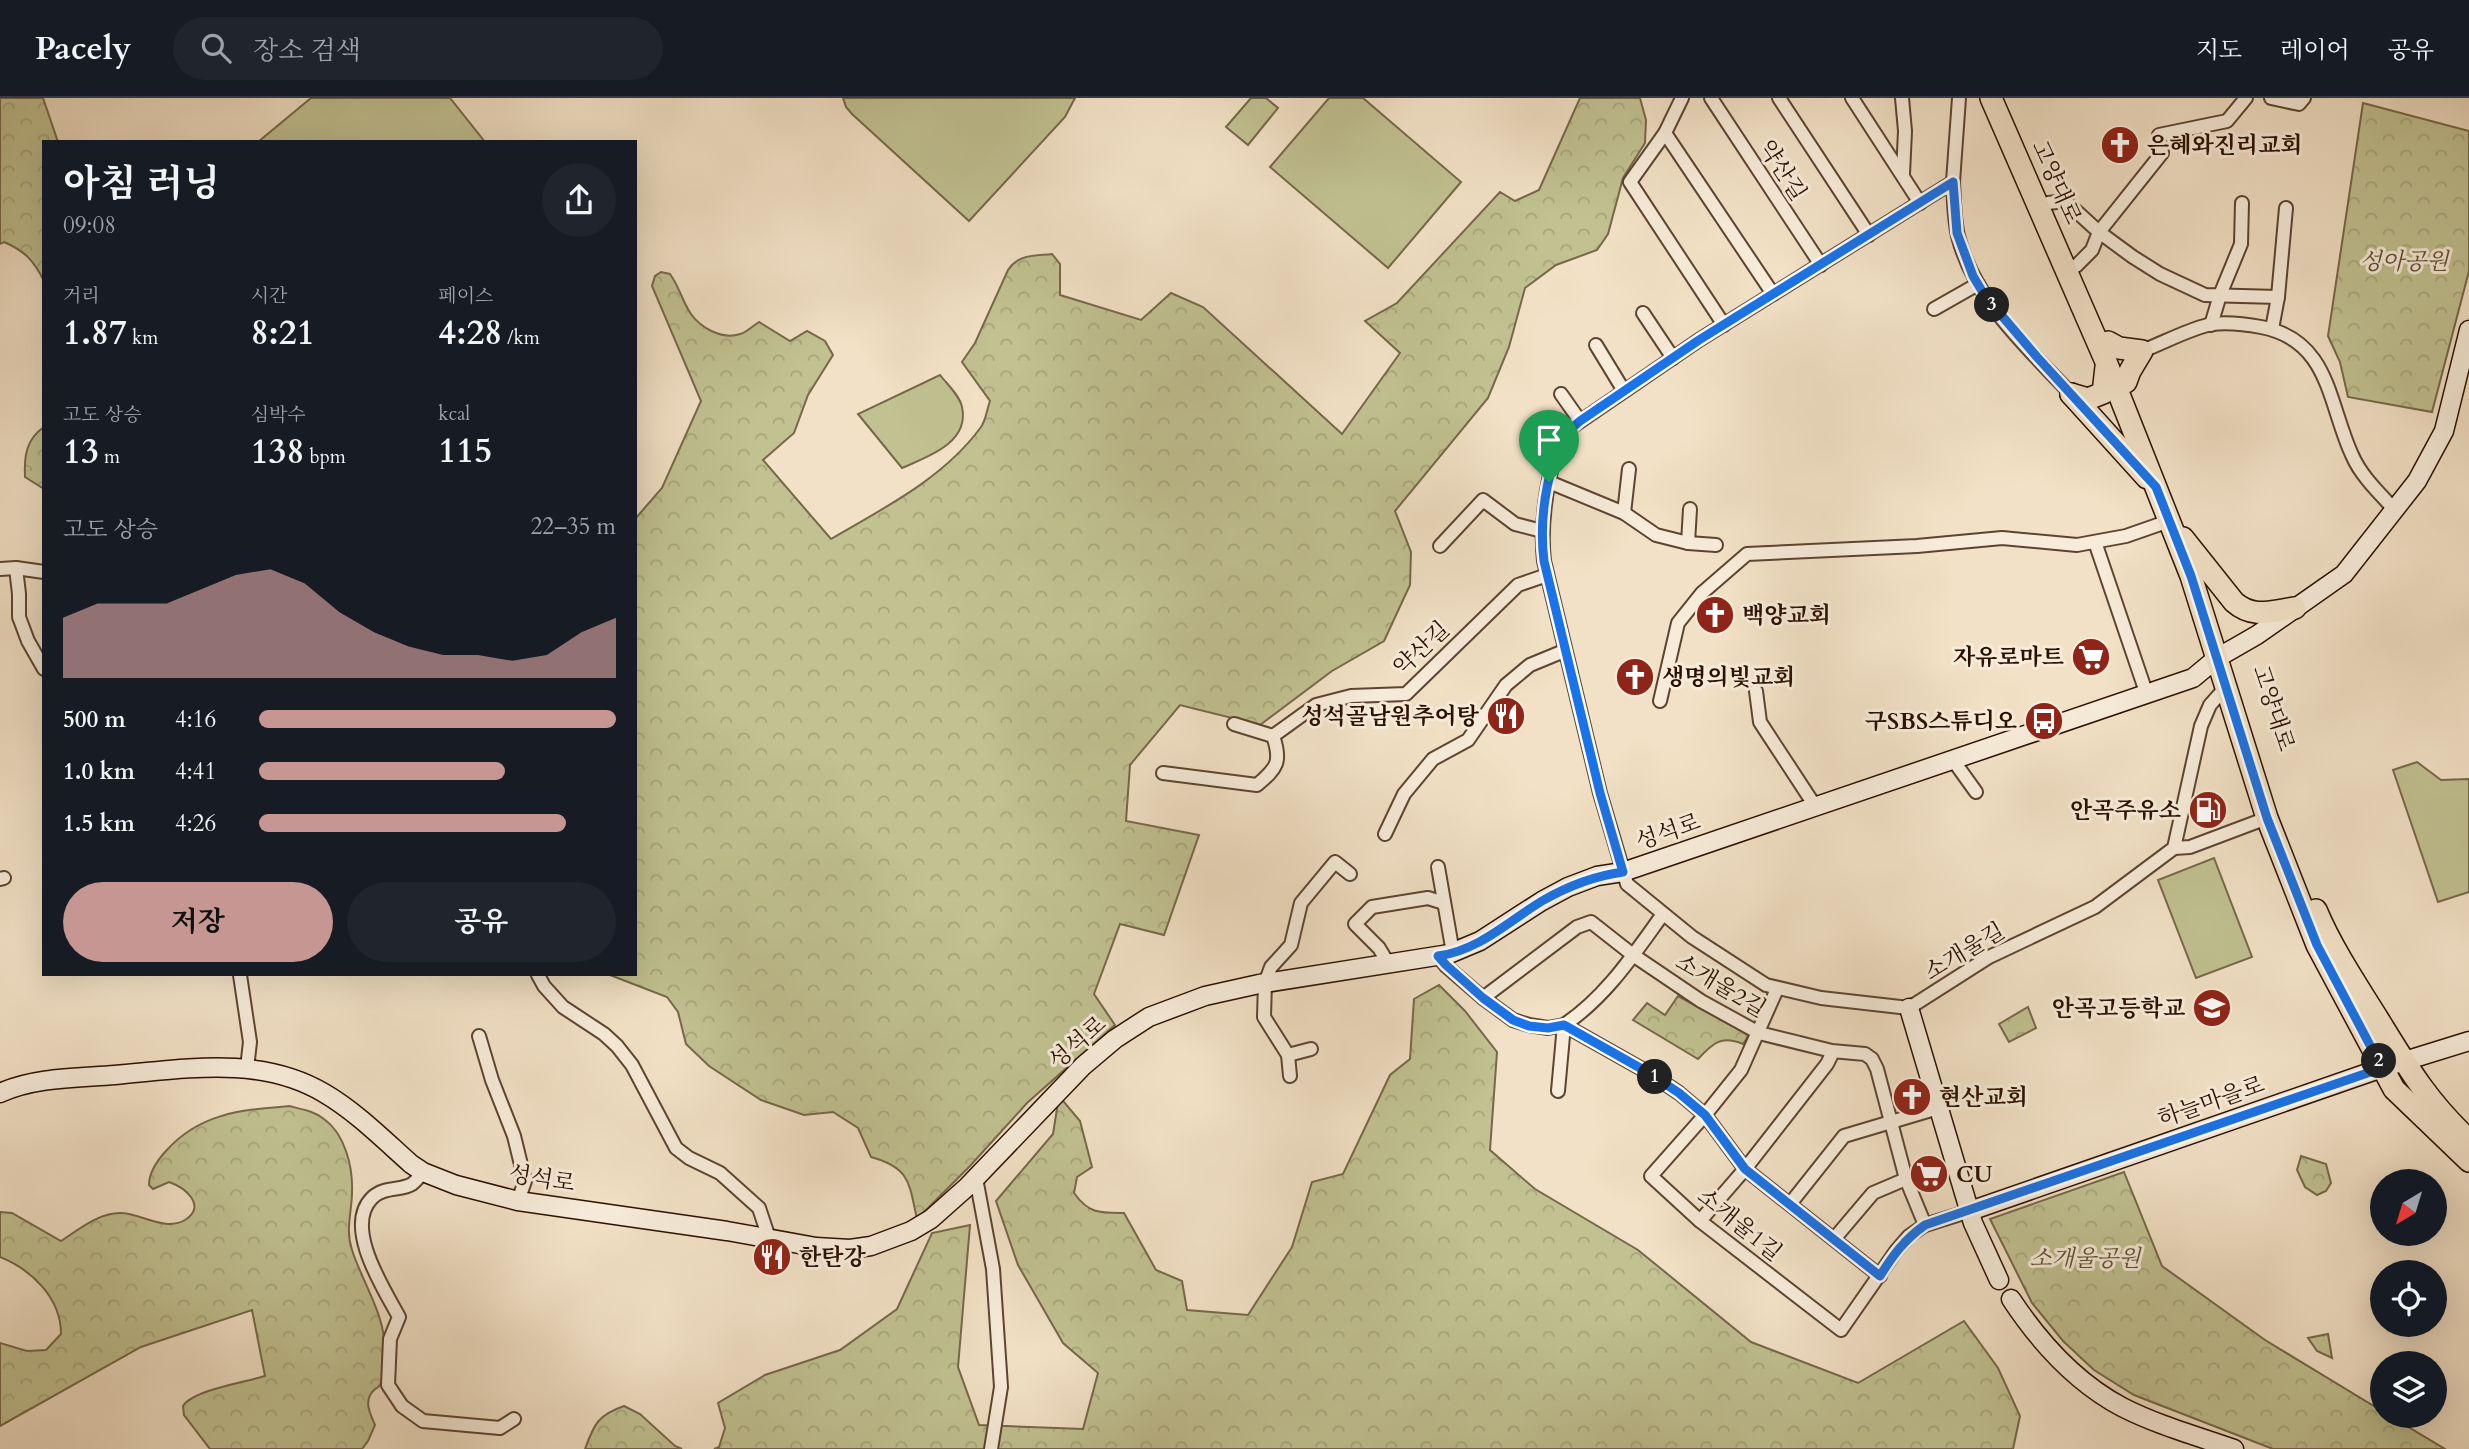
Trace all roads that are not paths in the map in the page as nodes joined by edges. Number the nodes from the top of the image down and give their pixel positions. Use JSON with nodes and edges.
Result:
{"nodes":[{"id":1,"x":1682,"y":98,"type":"edge"},
{"id":2,"x":1711,"y":98,"type":"edge"},
{"id":3,"x":1779,"y":98,"type":"edge"},
{"id":4,"x":1852,"y":98,"type":"edge"},
{"id":5,"x":1902,"y":98,"type":"edge"},
{"id":6,"x":1959,"y":98,"type":"edge"},
{"id":7,"x":1991,"y":98,"type":"edge"},
{"id":8,"x":2004,"y":98,"type":"edge"},
{"id":9,"x":2246,"y":98,"type":"edge"},
{"id":10,"x":2271,"y":98,"type":"edge"},
{"id":11,"x":2304,"y":98,"type":"edge"},
{"id":12,"x":1665,"y":133,"type":"junction"},
{"id":13,"x":1903,"y":174,"type":"junction"},
{"id":14,"x":1953,"y":182,"type":"junction"},
{"id":15,"x":1920,"y":203,"type":"junction"},
{"id":16,"x":2048,"y":203,"type":"junction"},
{"id":17,"x":2242,"y":203,"type":"dead end"},
{"id":18,"x":2286,"y":208,"type":"dead end"},
{"id":19,"x":2099,"y":232,"type":"junction"},
{"id":20,"x":1869,"y":235,"type":"junction"},
{"id":21,"x":1821,"y":265,"type":"junction"},
{"id":22,"x":2076,"y":266,"type":"junction"},
{"id":23,"x":1978,"y":284,"type":"junction"},
{"id":24,"x":1773,"y":294,"type":"junction"},
{"id":25,"x":2220,"y":295,"type":"junction"},
{"id":26,"x":2278,"y":297,"type":"junction"},
{"id":27,"x":1934,"y":309,"type":"dead end"},
{"id":28,"x":1643,"y":313,"type":"dead end"},
{"id":29,"x":2211,"y":324,"type":"junction"},
{"id":30,"x":1724,"y":325,"type":"junction"},
{"id":31,"x":2272,"y":329,"type":"junction"},
{"id":32,"x":2469,"y":330,"type":"edge"},
{"id":33,"x":2108,"y":342,"type":"junction"},
{"id":34,"x":1596,"y":345,"type":"dead end"},
{"id":35,"x":2142,"y":351,"type":"junction"},
{"id":36,"x":1673,"y":358,"type":"junction"},
{"id":37,"x":2107,"y":364,"type":"junction"},
{"id":38,"x":2465,"y":367,"type":"edge"},
{"id":39,"x":2126,"y":382,"type":"junction"},
{"id":40,"x":1624,"y":391,"type":"junction"},
{"id":41,"x":1561,"y":394,"type":"dead end"},
{"id":42,"x":2071,"y":394,"type":"junction"},
{"id":43,"x":1580,"y":421,"type":"junction"},
{"id":44,"x":1629,"y":469,"type":"dead end"},
{"id":45,"x":1549,"y":482,"type":"junction"},
{"id":46,"x":2156,"y":487,"type":"junction"},
{"id":47,"x":1690,"y":509,"type":"dead end"},
{"id":48,"x":2395,"y":510,"type":"junction"},
{"id":49,"x":1624,"y":513,"type":"junction"},
{"id":50,"x":2169,"y":521,"type":"junction"},
{"id":51,"x":1542,"y":531,"type":"junction"},
{"id":52,"x":2183,"y":538,"type":"junction"},
{"id":53,"x":1688,"y":542,"type":"junction"},
{"id":54,"x":2095,"y":542,"type":"junction"},
{"id":55,"x":1716,"y":545,"type":"dead end"},
{"id":56,"x":1440,"y":546,"type":"dead end"},
{"id":57,"x":16,"y":568,"type":"junction"},
{"id":58,"x":0,"y":569,"type":"edge"},
{"id":59,"x":42,"y":572,"type":"edge"},
{"id":60,"x":1547,"y":575,"type":"junction"},
{"id":61,"x":2295,"y":608,"type":"junction"},
{"id":62,"x":1564,"y":652,"type":"junction"},
{"id":63,"x":2222,"y":655,"type":"junction"},
{"id":64,"x":42,"y":665,"type":"edge"},
{"id":65,"x":2226,"y":687,"type":"junction"},
{"id":66,"x":1756,"y":691,"type":"dead end"},
{"id":67,"x":2147,"y":695,"type":"junction"},
{"id":68,"x":1660,"y":701,"type":"dead end"},
{"id":69,"x":1234,"y":724,"type":"dead end"},
{"id":70,"x":1272,"y":736,"type":"junction"},
{"id":71,"x":1953,"y":760,"type":"junction"},
{"id":72,"x":1163,"y":773,"type":"dead end"},
{"id":73,"x":1976,"y":792,"type":"dead end"},
{"id":74,"x":1815,"y":806,"type":"junction"},
{"id":75,"x":2267,"y":818,"type":"junction"},
{"id":76,"x":1385,"y":834,"type":"dead end"},
{"id":77,"x":2174,"y":848,"type":"junction"},
{"id":78,"x":1438,"y":867,"type":"dead end"},
{"id":79,"x":1623,"y":872,"type":"junction"},
{"id":80,"x":1350,"y":874,"type":"dead end"},
{"id":81,"x":1444,"y":903,"type":"junction"},
{"id":82,"x":1663,"y":914,"type":"junction"},
{"id":83,"x":1446,"y":954,"type":"junction"},
{"id":84,"x":1633,"y":955,"type":"junction"},
{"id":85,"x":1388,"y":963,"type":"junction"},
{"id":86,"x":240,"y":976,"type":"edge"},
{"id":87,"x":539,"y":976,"type":"edge"},
{"id":88,"x":1265,"y":983,"type":"junction"},
{"id":89,"x":1777,"y":989,"type":"junction"},
{"id":90,"x":1483,"y":998,"type":"junction"},
{"id":91,"x":1909,"y":1008,"type":"junction"},
{"id":92,"x":1564,"y":1025,"type":"junction"},
{"id":93,"x":1759,"y":1033,"type":"junction"},
{"id":94,"x":479,"y":1037,"type":"dead end"},
{"id":95,"x":2469,"y":1041,"type":"edge"},
{"id":96,"x":1311,"y":1049,"type":"dead end"},
{"id":97,"x":1833,"y":1052,"type":"junction"},
{"id":98,"x":1288,"y":1055,"type":"junction"},
{"id":99,"x":2404,"y":1061,"type":"junction"},
{"id":100,"x":247,"y":1068,"type":"junction"},
{"id":101,"x":2382,"y":1068,"type":"junction"},
{"id":102,"x":1290,"y":1076,"type":"dead end"},
{"id":103,"x":1558,"y":1091,"type":"dead end"},
{"id":104,"x":0,"y":1093,"type":"edge"},
{"id":105,"x":1938,"y":1108,"type":"junction"},
{"id":106,"x":1705,"y":1115,"type":"junction"},
{"id":107,"x":1891,"y":1122,"type":"junction"},
{"id":108,"x":2469,"y":1140,"type":"edge"},
{"id":109,"x":2469,"y":1161,"type":"edge"},
{"id":110,"x":1745,"y":1169,"type":"junction"},
{"id":111,"x":423,"y":1172,"type":"junction"},
{"id":112,"x":976,"y":1178,"type":"junction"},
{"id":113,"x":1906,"y":1179,"type":"junction"},
{"id":114,"x":518,"y":1201,"type":"junction"},
{"id":115,"x":1790,"y":1204,"type":"junction"},
{"id":116,"x":1970,"y":1211,"type":"junction"},
{"id":117,"x":1700,"y":1221,"type":"junction"},
{"id":118,"x":1925,"y":1225,"type":"junction"},
{"id":119,"x":769,"y":1238,"type":"junction"},
{"id":120,"x":1835,"y":1239,"type":"junction"},
{"id":121,"x":1880,"y":1276,"type":"junction"},
{"id":122,"x":1999,"y":1280,"type":"dead end"},
{"id":123,"x":2011,"y":1299,"type":"dead end"},
{"id":124,"x":514,"y":1419,"type":"dead end"},
{"id":125,"x":991,"y":1449,"type":"edge"},
{"id":126,"x":2234,"y":1449,"type":"edge"}],
"edges":[{"from":1,"to":12,"type":"street"},
{"from":2,"to":21,"type":"street","name":"약산길"},
{"from":3,"to":20,"type":"street","name":"약산길"},
{"from":4,"to":13,"type":"street"},
{"from":5,"to":13,"type":"street"},
{"from":6,"to":14,"type":"street"},
{"from":7,"to":37,"type":"main road","name":"고양대로"},
{"from":8,"to":16,"type":"main road","name":"고양대로"},
{"from":9,"to":19,"type":"street","name":"고양대로"},
{"from":10,"to":11,"type":"street"},
{"from":12,"to":24,"type":"street"},
{"from":12,"to":30,"type":"street"},
{"from":13,"to":15,"type":"street"},
{"from":14,"to":15,"type":"street"},
{"from":14,"to":23,"type":"street"},
{"from":15,"to":20,"type":"street"},
{"from":16,"to":19,"type":"street"},
{"from":16,"to":22,"type":"main road","name":"고양대로"},
{"from":17,"to":25,"type":"street"},
{"from":18,"to":26,"type":"street"},
{"from":19,"to":22,"type":"street","name":"고양대로"},
{"from":19,"to":25,"type":"street"},
{"from":20,"to":21,"type":"street"},
{"from":21,"to":24,"type":"street"},
{"from":22,"to":33,"type":"main road","name":"고양대로"},
{"from":23,"to":27,"type":"street"},
{"from":23,"to":42,"type":"street"},
{"from":24,"to":30,"type":"street"},
{"from":25,"to":26,"type":"street"},
{"from":25,"to":29,"type":"street"},
{"from":26,"to":31,"type":"street"},
{"from":28,"to":36,"type":"street"},
{"from":29,"to":31,"type":"street"},
{"from":29,"to":35,"type":"street"},
{"from":30,"to":36,"type":"street"},
{"from":31,"to":48,"type":"street"},
{"from":32,"to":38,"type":"street","name":"성석로"},
{"from":33,"to":35,"type":"main road"},
{"from":33,"to":39,"type":"main road","name":"고양대로"},
{"from":34,"to":40,"type":"street"},
{"from":35,"to":39,"type":"main road"},
{"from":36,"to":40,"type":"street"},
{"from":37,"to":42,"type":"main road"},
{"from":37,"to":46,"type":"main road","name":"고양대로"},
{"from":38,"to":48,"type":"street","name":"성석로"},
{"from":39,"to":52,"type":"main road","name":"고양대로"},
{"from":40,"to":43,"type":"street"},
{"from":41,"to":43,"type":"street"},
{"from":42,"to":46,"type":"main road"},
{"from":43,"to":45,"type":"street"},
{"from":44,"to":49,"type":"street"},
{"from":45,"to":49,"type":"street"},
{"from":45,"to":51,"type":"street"},
{"from":46,"to":50,"type":"main road","name":"고양대로"},
{"from":47,"to":53,"type":"street"},
{"from":48,"to":61,"type":"street","name":"성석로"},
{"from":49,"to":53,"type":"street"},
{"from":50,"to":54,"type":"street"},
{"from":50,"to":63,"type":"main road","name":"고양대로"},
{"from":51,"to":56,"type":"street"},
{"from":51,"to":60,"type":"street"},
{"from":52,"to":61,"type":"main road"},
{"from":52,"to":63,"type":"main road","name":"고양대로"},
{"from":53,"to":55,"type":"street"},
{"from":54,"to":67,"type":"street"},
{"from":54,"to":68,"type":"street"},
{"from":57,"to":58,"type":"street"},
{"from":57,"to":59,"type":"street"},
{"from":57,"to":64,"type":"street"},
{"from":60,"to":62,"type":"street"},
{"from":60,"to":70,"type":"street","name":"약산길"},
{"from":61,"to":63,"type":"street","name":"성석로"},
{"from":62,"to":76,"type":"street"},
{"from":62,"to":79,"type":"street"},
{"from":63,"to":65,"type":"main road","name":"고양대로"},
{"from":63,"to":67,"type":"street","name":"성석로"},
{"from":63,"to":99,"type":"main road","name":"고양대로"},
{"from":65,"to":75,"type":"main road","name":"고양대로"},
{"from":65,"to":77,"type":"street"},
{"from":66,"to":74,"type":"street"},
{"from":67,"to":71,"type":"street","name":"성석로"},
{"from":69,"to":70,"type":"street"},
{"from":70,"to":72,"type":"street"},
{"from":71,"to":73,"type":"street"},
{"from":71,"to":74,"type":"street","name":"성석로"},
{"from":74,"to":79,"type":"street","name":"성석로"},
{"from":75,"to":77,"type":"street"},
{"from":75,"to":101,"type":"main road","name":"고양대로"},
{"from":77,"to":91,"type":"street","name":"소개울길"},
{"from":78,"to":81,"type":"street"},
{"from":79,"to":82,"type":"street","name":"소개울길"},
{"from":79,"to":83,"type":"street","name":"성석로"},
{"from":80,"to":88,"type":"street"},
{"from":81,"to":83,"type":"street"},
{"from":81,"to":85,"type":"street"},
{"from":82,"to":84,"type":"street"},
{"from":82,"to":89,"type":"street","name":"소개울길"},
{"from":83,"to":85,"type":"street","name":"성석로"},
{"from":83,"to":90,"type":"street"},
{"from":84,"to":90,"type":"street","name":"소개울2길"},
{"from":84,"to":92,"type":"street"},
{"from":84,"to":93,"type":"street","name":"소개울2길"},
{"from":85,"to":88,"type":"street","name":"성석로"},
{"from":86,"to":100,"type":"street"},
{"from":87,"to":119,"type":"street"},
{"from":88,"to":98,"type":"street"},
{"from":88,"to":112,"type":"street","name":"성석로"},
{"from":89,"to":91,"type":"street","name":"소개울길"},
{"from":89,"to":93,"type":"street","name":"소개울1길"},
{"from":90,"to":92,"type":"street"},
{"from":91,"to":105,"type":"street"},
{"from":92,"to":103,"type":"street"},
{"from":92,"to":106,"type":"street"},
{"from":93,"to":97,"type":"street","name":"소개울2길"},
{"from":93,"to":106,"type":"street","name":"소개울1길"},
{"from":94,"to":114,"type":"street"},
{"from":95,"to":99,"type":"street","name":"하늘마을로"},
{"from":96,"to":98,"type":"street"},
{"from":97,"to":107,"type":"street","name":"소개울2길"},
{"from":97,"to":110,"type":"street"},
{"from":98,"to":102,"type":"street"},
{"from":99,"to":101,"type":"street","name":"하늘마을로"},
{"from":99,"to":108,"type":"main road","name":"고양대로"},
{"from":100,"to":104,"type":"street","name":"성석로"},
{"from":100,"to":111,"type":"street","name":"성석로"},
{"from":101,"to":109,"type":"main road","name":"고양대로"},
{"from":101,"to":116,"type":"street","name":"하늘마을로"},
{"from":105,"to":107,"type":"street"},
{"from":105,"to":116,"type":"street"},
{"from":106,"to":110,"type":"street"},
{"from":106,"to":117,"type":"street","name":"소개울1길"},
{"from":107,"to":113,"type":"street","name":"소개울2길"},
{"from":107,"to":115,"type":"street"},
{"from":110,"to":115,"type":"street"},
{"from":110,"to":117,"type":"street"},
{"from":111,"to":114,"type":"street","name":"성석로"},
{"from":111,"to":124,"type":"street"},
{"from":112,"to":119,"type":"street","name":"성석로"},
{"from":112,"to":125,"type":"street"},
{"from":113,"to":118,"type":"street","name":"소개울2길"},
{"from":113,"to":120,"type":"street"},
{"from":114,"to":119,"type":"street","name":"성석로"},
{"from":115,"to":120,"type":"street"},
{"from":116,"to":118,"type":"street","name":"소개울1길"},
{"from":116,"to":122,"type":"street"},
{"from":117,"to":121,"type":"street","name":"소개울1길"},
{"from":118,"to":121,"type":"street","name":"소개울1길"},
{"from":120,"to":121,"type":"street"},
{"from":123,"to":126,"type":"street"}]}
